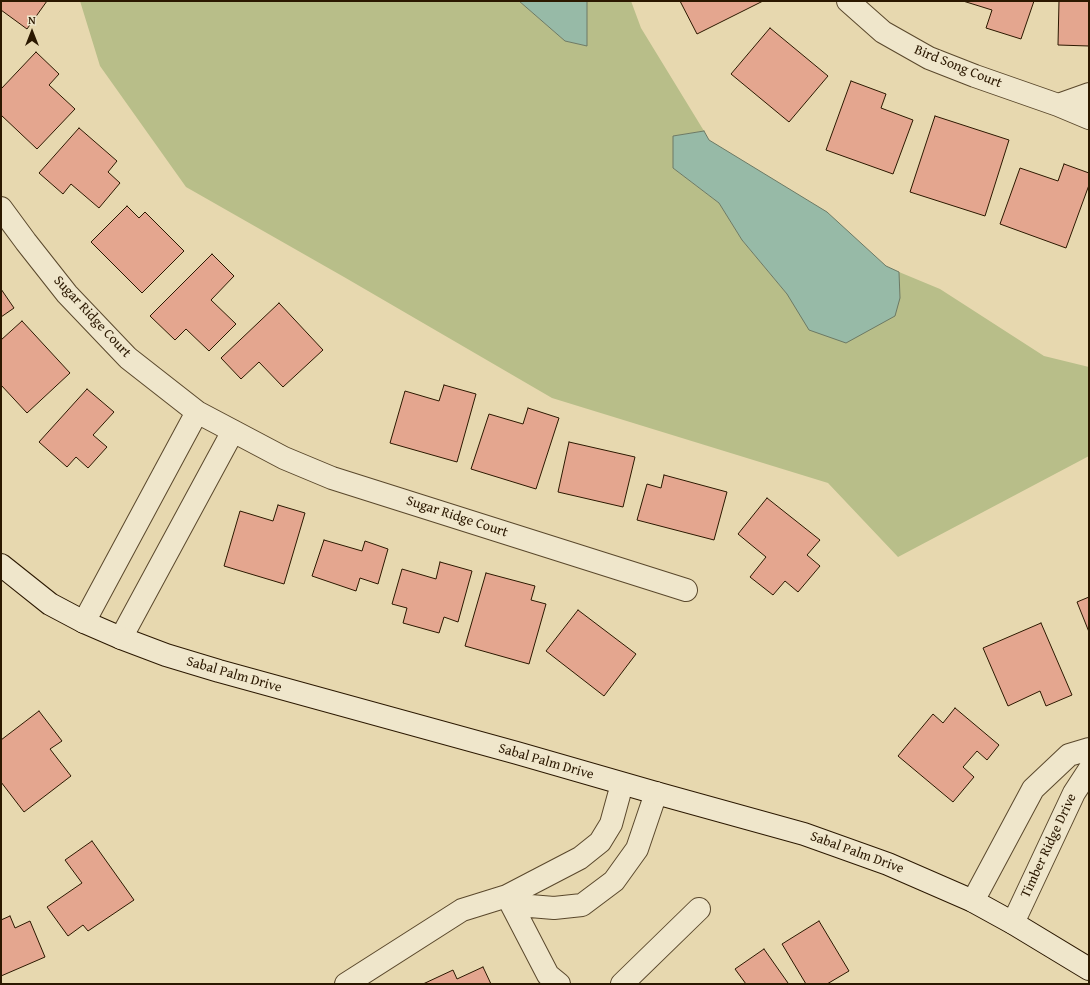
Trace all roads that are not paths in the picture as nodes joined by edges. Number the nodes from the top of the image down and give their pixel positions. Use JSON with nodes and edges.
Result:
{"nodes":[{"id":1,"x":848,"y":1,"type":"edge"},
{"id":2,"x":1089,"y":94,"type":"edge"},
{"id":3,"x":1058,"y":105,"type":"junction"},
{"id":4,"x":1089,"y":118,"type":"edge"},
{"id":5,"x":1,"y":208,"type":"edge"},
{"id":6,"x":197,"y":412,"type":"junction"},
{"id":7,"x":233,"y":431,"type":"junction"},
{"id":8,"x":1,"y":565,"type":"edge"},
{"id":9,"x":686,"y":590,"type":"dead end"},
{"id":10,"x":84,"y":622,"type":"junction"},
{"id":11,"x":121,"y":638,"type":"junction"},
{"id":12,"x":1089,"y":749,"type":"edge"},
{"id":13,"x":1089,"y":770,"type":"edge"},
{"id":14,"x":622,"y":784,"type":"junction"},
{"id":15,"x":656,"y":793,"type":"junction"},
{"id":16,"x":507,"y":896,"type":"junction"},
{"id":17,"x":973,"y":901,"type":"junction"},
{"id":18,"x":699,"y":909,"type":"dead end"},
{"id":19,"x":1013,"y":923,"type":"junction"},
{"id":20,"x":1089,"y":969,"type":"edge"},
{"id":21,"x":346,"y":984,"type":"edge"},
{"id":22,"x":559,"y":984,"type":"edge"},
{"id":23,"x":622,"y":984,"type":"edge"}],
"edges":[{"from":1,"to":3,"type":"street","name":"Bird Song Court"},
{"from":2,"to":3,"type":"street"},
{"from":3,"to":4,"type":"street","name":"Bird Song Court"},
{"from":5,"to":6,"type":"street","name":"Sugar Ridge Court"},
{"from":6,"to":7,"type":"street","name":"Sugar Ridge Court"},
{"from":6,"to":10,"type":"street"},
{"from":7,"to":9,"type":"street","name":"Sugar Ridge Court"},
{"from":7,"to":11,"type":"street"},
{"from":8,"to":10,"type":"street","name":"Sabal Palm Drive"},
{"from":10,"to":11,"type":"street","name":"Sabal Palm Drive"},
{"from":11,"to":14,"type":"street","name":"Sabal Palm Drive"},
{"from":12,"to":17,"type":"street"},
{"from":13,"to":19,"type":"street","name":"Timber Ridge Drive"},
{"from":14,"to":15,"type":"street","name":"Sabal Palm Drive"},
{"from":14,"to":16,"type":"street"},
{"from":15,"to":16,"type":"street"},
{"from":15,"to":17,"type":"street","name":"Sabal Palm Drive"},
{"from":16,"to":21,"type":"street"},
{"from":16,"to":22,"type":"street"},
{"from":17,"to":19,"type":"street","name":"Sabal Palm Drive"},
{"from":18,"to":23,"type":"street"},
{"from":19,"to":20,"type":"street","name":"Sabal Palm Drive"}]}
